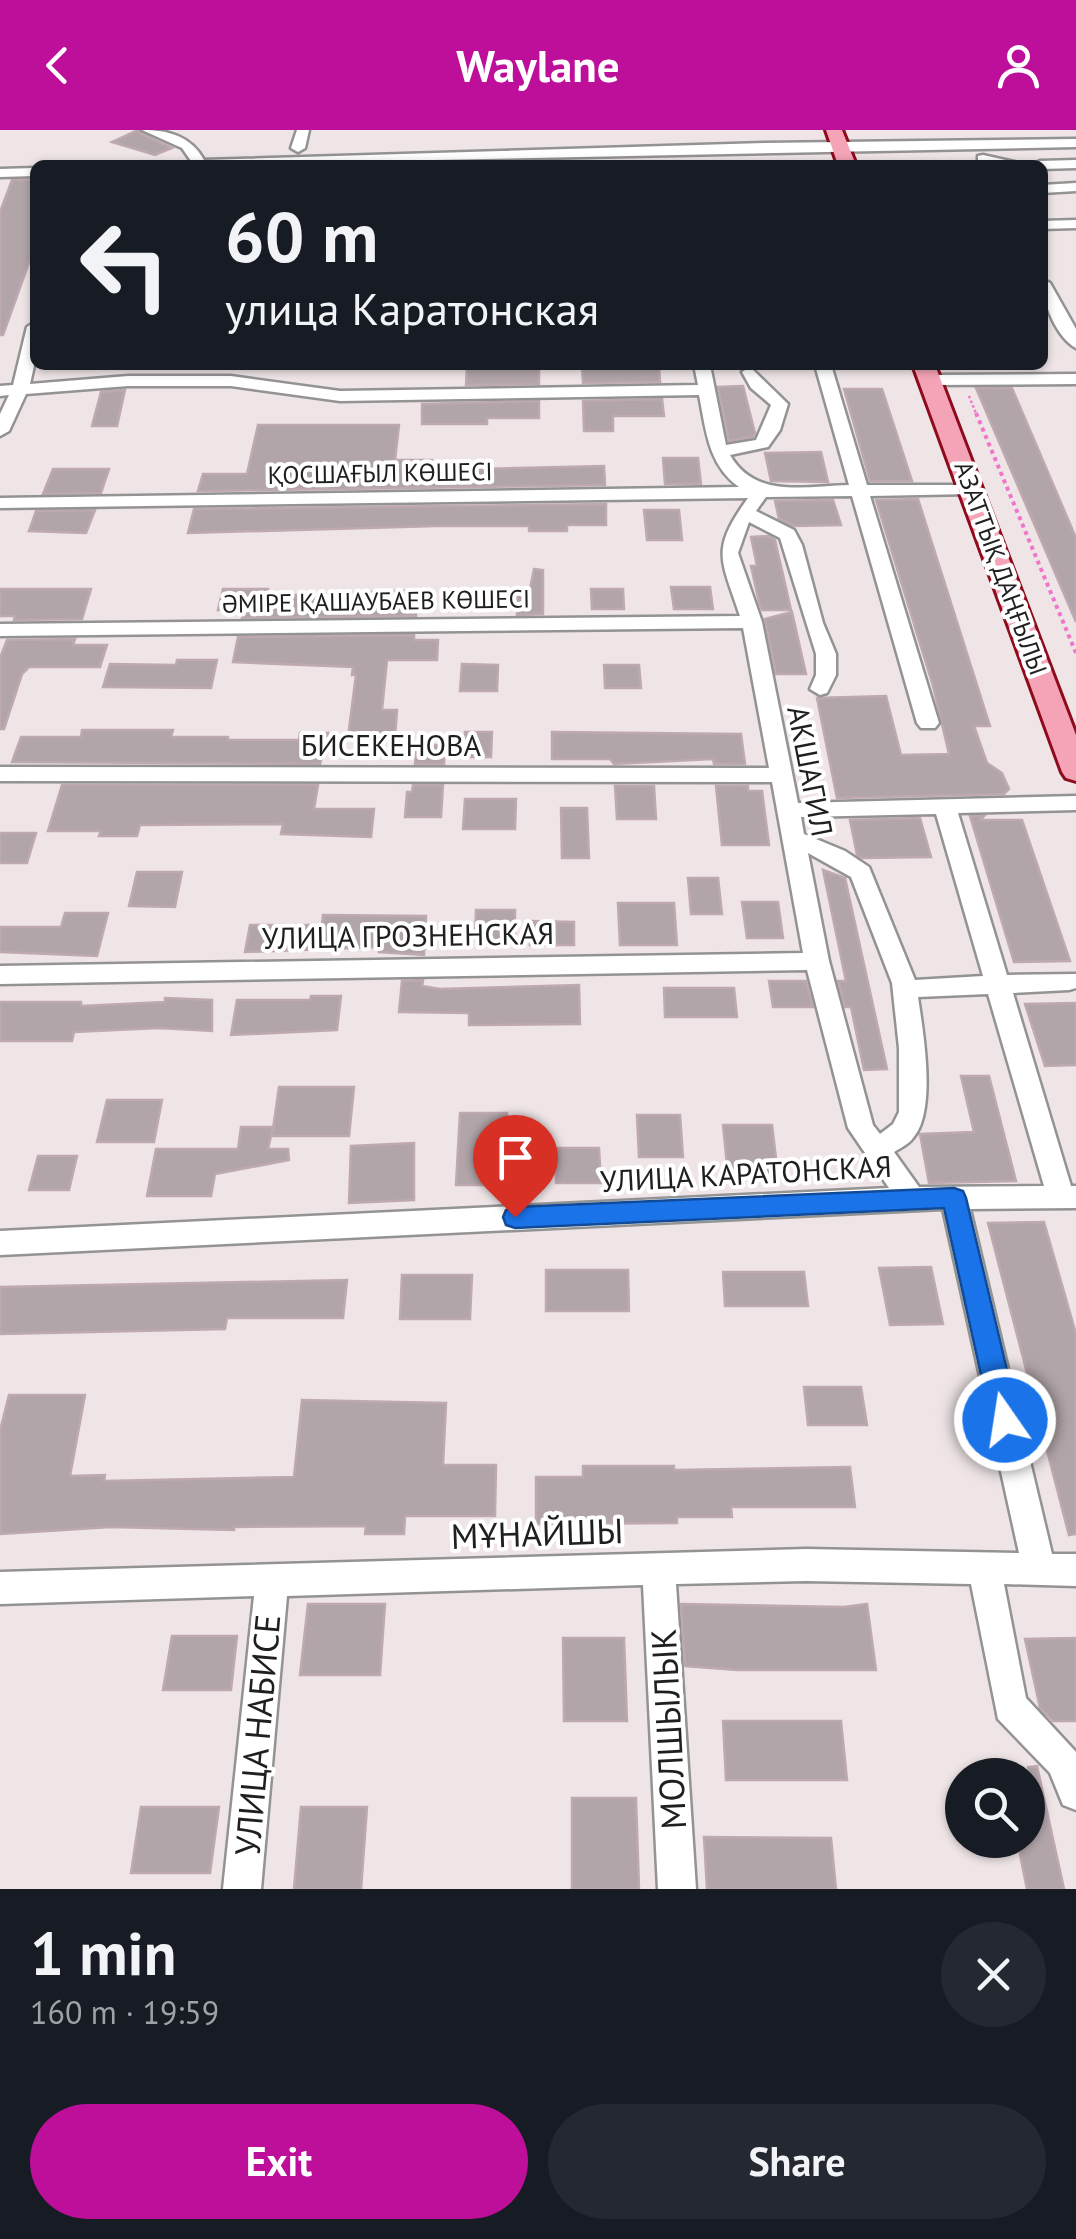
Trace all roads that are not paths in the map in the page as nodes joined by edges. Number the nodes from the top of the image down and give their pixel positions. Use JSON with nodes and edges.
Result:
{"nodes":[{"id":1,"x":148,"y":130,"type":"edge"},
{"id":2,"x":303,"y":130,"type":"edge"},
{"id":3,"x":663,"y":130,"type":"edge"},
{"id":4,"x":906,"y":130,"type":"edge"},
{"id":5,"x":836,"y":136,"type":"edge"},
{"id":6,"x":1076,"y":143,"type":"edge"},
{"id":7,"x":764,"y":147,"type":"junction"},
{"id":8,"x":298,"y":148,"type":"dead end"},
{"id":9,"x":668,"y":150,"type":"junction"},
{"id":10,"x":983,"y":156,"type":"edge"},
{"id":11,"x":198,"y":160,"type":"edge"},
{"id":12,"x":512,"y":160,"type":"edge"},
{"id":13,"x":682,"y":160,"type":"edge"},
{"id":14,"x":768,"y":160,"type":"edge"},
{"id":15,"x":844,"y":160,"type":"edge"},
{"id":16,"x":1076,"y":164,"type":"edge"},
{"id":17,"x":1048,"y":165,"type":"edge"},
{"id":18,"x":3,"y":170,"type":"edge"},
{"id":19,"x":30,"y":172,"type":"edge"},
{"id":20,"x":1076,"y":187,"type":"edge"},
{"id":21,"x":1048,"y":188,"type":"edge"},
{"id":22,"x":1076,"y":224,"type":"edge"},
{"id":23,"x":1048,"y":226,"type":"edge"},
{"id":24,"x":1048,"y":294,"type":"edge"},
{"id":25,"x":1076,"y":343,"type":"edge"},
{"id":26,"x":30,"y":348,"type":"edge"},
{"id":27,"x":703,"y":370,"type":"edge"},
{"id":28,"x":824,"y":370,"type":"edge"},
{"id":29,"x":750,"y":372,"type":"dead end"},
{"id":30,"x":233,"y":373,"type":"edge"},
{"id":31,"x":927,"y":373,"type":"edge"},
{"id":32,"x":1076,"y":379,"type":"edge"},
{"id":33,"x":20,"y":390,"type":"junction"},
{"id":34,"x":706,"y":390,"type":"junction"},
{"id":35,"x":0,"y":391,"type":"edge"},
{"id":36,"x":0,"y":432,"type":"edge"},
{"id":37,"x":718,"y":450,"type":"junction"},
{"id":38,"x":972,"y":489,"type":"junction"},
{"id":39,"x":860,"y":490,"type":"junction"},
{"id":40,"x":760,"y":493,"type":"junction"},
{"id":41,"x":0,"y":502,"type":"edge"},
{"id":42,"x":746,"y":513,"type":"junction"},
{"id":43,"x":752,"y":622,"type":"junction"},
{"id":44,"x":0,"y":630,"type":"edge"},
{"id":45,"x":820,"y":689,"type":"dead end"},
{"id":46,"x":928,"y":723,"type":"dead end"},
{"id":47,"x":1076,"y":772,"type":"edge"},
{"id":48,"x":0,"y":774,"type":"edge"},
{"id":49,"x":781,"y":774,"type":"junction"},
{"id":50,"x":1076,"y":803,"type":"edge"},
{"id":51,"x":946,"y":806,"type":"junction"},
{"id":52,"x":788,"y":810,"type":"junction"},
{"id":53,"x":794,"y":839,"type":"junction"},
{"id":54,"x":817,"y":961,"type":"junction"},
{"id":55,"x":0,"y":975,"type":"edge"},
{"id":56,"x":1069,"y":980,"type":"dead end"},
{"id":57,"x":998,"y":984,"type":"junction"},
{"id":58,"x":904,"y":989,"type":"junction"},
{"id":59,"x":877,"y":1150,"type":"junction"},
{"id":60,"x":1068,"y":1197,"type":"edge"},
{"id":61,"x":912,"y":1198,"type":"junction"},
{"id":62,"x":954,"y":1198,"type":"junction"},
{"id":63,"x":0,"y":1242,"type":"edge"},
{"id":64,"x":984,"y":1568,"type":"junction"},
{"id":65,"x":1039,"y":1569,"type":"junction"},
{"id":66,"x":658,"y":1570,"type":"junction"},
{"id":67,"x":1076,"y":1570,"type":"edge"},
{"id":68,"x":272,"y":1580,"type":"junction"},
{"id":69,"x":0,"y":1588,"type":"edge"},
{"id":70,"x":1076,"y":1792,"type":"edge"},
{"id":71,"x":242,"y":1889,"type":"edge"},
{"id":72,"x":677,"y":1889,"type":"edge"}],
"edges":[{"from":1,"to":11,"type":"street"},
{"from":2,"to":8,"type":"street"},
{"from":3,"to":9,"type":"street"},
{"from":4,"to":5,"type":"street"},
{"from":5,"to":7,"type":"street"},
{"from":5,"to":10,"type":"street"},
{"from":5,"to":15,"type":"main road"},
{"from":6,"to":10,"type":"street"},
{"from":7,"to":9,"type":"street"},
{"from":7,"to":14,"type":"street"},
{"from":9,"to":12,"type":"street"},
{"from":9,"to":13,"type":"street"},
{"from":16,"to":17,"type":"street"},
{"from":18,"to":19,"type":"street"},
{"from":20,"to":21,"type":"street"},
{"from":22,"to":23,"type":"street"},
{"from":24,"to":25,"type":"street"},
{"from":26,"to":33,"type":"street"},
{"from":27,"to":34,"type":"street"},
{"from":28,"to":39,"type":"street"},
{"from":29,"to":37,"type":"street"},
{"from":30,"to":33,"type":"street"},
{"from":30,"to":34,"type":"street"},
{"from":31,"to":32,"type":"street"},
{"from":31,"to":38,"type":"main road","name":"АЗАТТЫҚ ДАҢҒЫЛЫ"},
{"from":33,"to":35,"type":"street"},
{"from":33,"to":36,"type":"street"},
{"from":34,"to":37,"type":"street"},
{"from":37,"to":40,"type":"street"},
{"from":38,"to":39,"type":"street","name":"ҚОСШАҒЫЛ КӨШЕСІ"},
{"from":38,"to":47,"type":"main road","name":"АЗАТТЫҚ ДАҢҒЫЛЫ"},
{"from":39,"to":40,"type":"street","name":"ҚОСШАҒЫЛ КӨШЕСІ"},
{"from":39,"to":46,"type":"street"},
{"from":40,"to":41,"type":"street","name":"ҚОСШАҒЫЛ КӨШЕСІ"},
{"from":40,"to":42,"type":"street","name":"АКШАГИЛ"},
{"from":42,"to":43,"type":"street","name":"АКШАГИЛ"},
{"from":42,"to":45,"type":"street"},
{"from":43,"to":44,"type":"street","name":"ӘМІРЕ ҚАШАУБАЕВ КӨШЕСІ"},
{"from":43,"to":49,"type":"street","name":"АКШАГИЛ"},
{"from":48,"to":49,"type":"street","name":"БИСЕКЕНОВА"},
{"from":49,"to":52,"type":"street","name":"АКШАГИЛ"},
{"from":50,"to":51,"type":"street"},
{"from":51,"to":52,"type":"street"},
{"from":51,"to":57,"type":"street"},
{"from":52,"to":53,"type":"street","name":"АКШАГИЛ"},
{"from":53,"to":54,"type":"street","name":"АКШАГИЛ"},
{"from":53,"to":58,"type":"street"},
{"from":54,"to":55,"type":"street","name":"УЛИЦА ГРОЗНЕНСКАЯ"},
{"from":54,"to":59,"type":"street","name":"АКШАГИЛ"},
{"from":56,"to":57,"type":"street"},
{"from":57,"to":58,"type":"street"},
{"from":57,"to":60,"type":"street"},
{"from":58,"to":59,"type":"street"},
{"from":59,"to":61,"type":"street","name":"АКШАГИЛ"},
{"from":60,"to":62,"type":"street","name":"УЛИЦА КАРАТОНСКАЯ"},
{"from":61,"to":62,"type":"street","name":"УЛИЦА КАРАТОНСКАЯ"},
{"from":61,"to":63,"type":"street","name":"УЛИЦА КАРАТОНСКАЯ"},
{"from":62,"to":65,"type":"street"},
{"from":64,"to":65,"type":"street","name":"МҰНАЙШЫ"},
{"from":64,"to":66,"type":"street","name":"МҰНАЙШЫ"},
{"from":64,"to":70,"type":"street"},
{"from":65,"to":67,"type":"street","name":"МҰНАЙШЫ"},
{"from":66,"to":68,"type":"street","name":"МҰНАЙШЫ"},
{"from":66,"to":72,"type":"street","name":"МОЛШЫЛЫК"},
{"from":68,"to":69,"type":"street","name":"МҰНАЙШЫ"},
{"from":68,"to":71,"type":"street","name":"УЛИЦА НАБИСЕ"}]}
